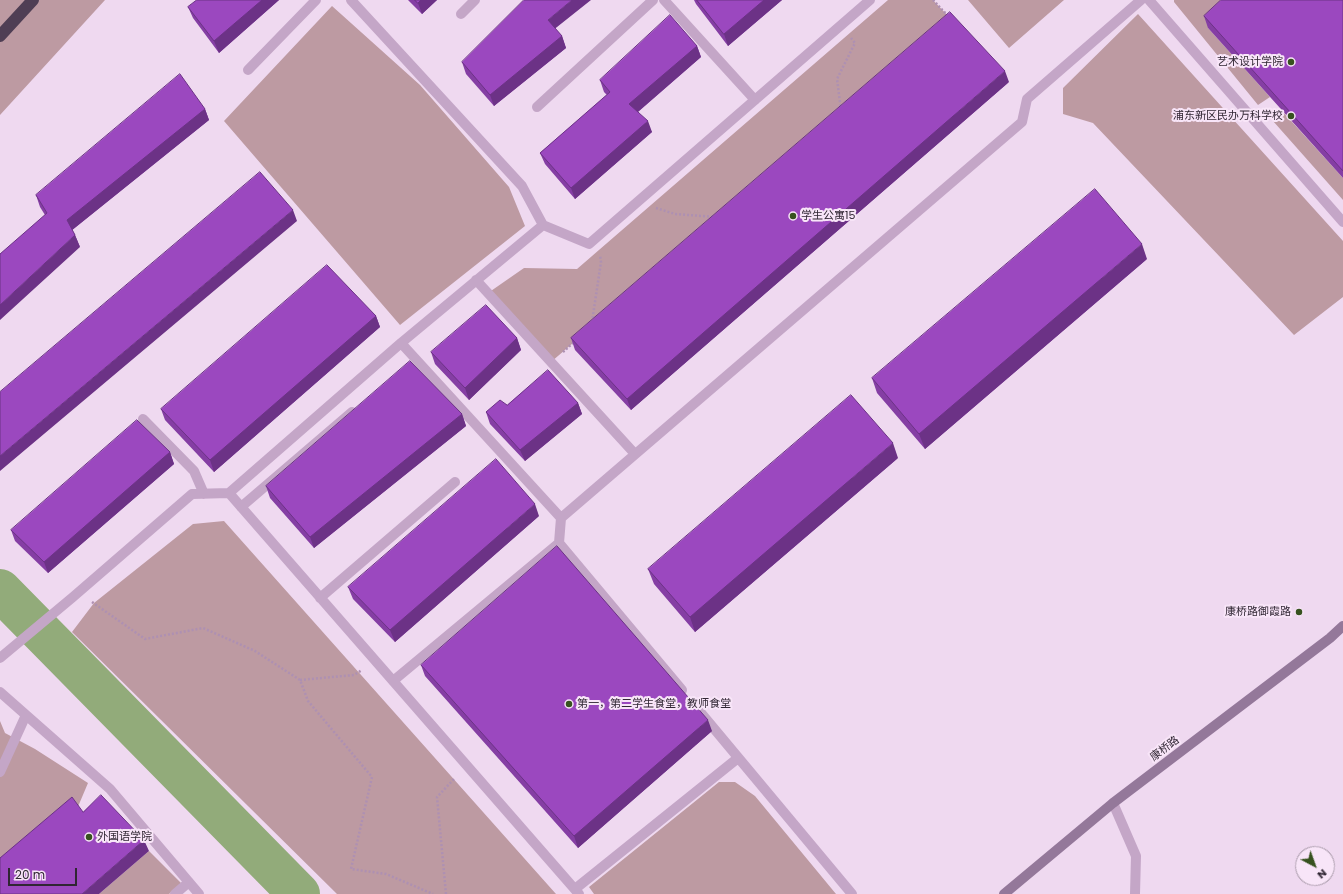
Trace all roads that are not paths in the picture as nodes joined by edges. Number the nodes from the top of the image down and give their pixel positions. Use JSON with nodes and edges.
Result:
{"nodes":[{"id":1,"x":33,"y":0,"type":"edge"},
{"id":2,"x":316,"y":0,"type":"edge"},
{"id":3,"x":350,"y":0,"type":"edge"},
{"id":4,"x":475,"y":0,"type":"edge"},
{"id":5,"x":653,"y":0,"type":"edge"},
{"id":6,"x":664,"y":0,"type":"edge"},
{"id":7,"x":870,"y":0,"type":"edge"},
{"id":8,"x":1141,"y":0,"type":"edge"},
{"id":9,"x":1149,"y":0,"type":"edge"},
{"id":10,"x":461,"y":14,"type":"dead end"},
{"id":11,"x":0,"y":36,"type":"edge"},
{"id":12,"x":248,"y":70,"type":"dead end"},
{"id":13,"x":755,"y":100,"type":"junction"},
{"id":14,"x":536,"y":106,"type":"dead end"},
{"id":15,"x":1343,"y":222,"type":"edge"},
{"id":16,"x":543,"y":225,"type":"junction"},
{"id":17,"x":476,"y":280,"type":"junction"},
{"id":18,"x":401,"y":343,"type":"junction"},
{"id":19,"x":361,"y":404,"type":"edge"},
{"id":20,"x":144,"y":419,"type":"dead end"},
{"id":21,"x":635,"y":454,"type":"junction"},
{"id":22,"x":454,"y":482,"type":"dead end"},
{"id":23,"x":204,"y":494,"type":"junction"},
{"id":24,"x":229,"y":494,"type":"junction"},
{"id":25,"x":241,"y":507,"type":"junction"},
{"id":26,"x":561,"y":518,"type":"junction"},
{"id":27,"x":559,"y":543,"type":"junction"},
{"id":28,"x":320,"y":598,"type":"junction"},
{"id":29,"x":1343,"y":626,"type":"edge"},
{"id":30,"x":0,"y":658,"type":"edge"},
{"id":31,"x":393,"y":681,"type":"junction"},
{"id":32,"x":0,"y":692,"type":"edge"},
{"id":33,"x":26,"y":715,"type":"junction"},
{"id":34,"x":738,"y":758,"type":"junction"},
{"id":35,"x":0,"y":772,"type":"edge"},
{"id":36,"x":1113,"y":803,"type":"junction"},
{"id":37,"x":189,"y":882,"type":"junction"},
{"id":38,"x":577,"y":892,"type":"edge"},
{"id":39,"x":175,"y":894,"type":"edge"},
{"id":40,"x":199,"y":894,"type":"edge"},
{"id":41,"x":852,"y":894,"type":"edge"},
{"id":42,"x":1004,"y":894,"type":"edge"},
{"id":43,"x":1135,"y":894,"type":"edge"}],
"edges":[{"from":1,"to":11,"type":"highway"},
{"from":2,"to":12,"type":"lane"},
{"from":3,"to":16,"type":"lane"},
{"from":4,"to":10,"type":"lane"},
{"from":5,"to":14,"type":"lane"},
{"from":6,"to":13,"type":"lane"},
{"from":7,"to":13,"type":"lane"},
{"from":8,"to":21,"type":"lane"},
{"from":9,"to":15,"type":"lane"},
{"from":13,"to":16,"type":"lane"},
{"from":16,"to":17,"type":"lane"},
{"from":17,"to":18,"type":"lane"},
{"from":17,"to":21,"type":"lane"},
{"from":18,"to":24,"type":"lane"},
{"from":18,"to":26,"type":"lane"},
{"from":19,"to":25,"type":"lane"},
{"from":20,"to":23,"type":"lane"},
{"from":21,"to":26,"type":"lane"},
{"from":22,"to":28,"type":"lane"},
{"from":23,"to":24,"type":"lane"},
{"from":23,"to":30,"type":"lane"},
{"from":24,"to":25,"type":"lane"},
{"from":25,"to":28,"type":"lane"},
{"from":26,"to":27,"type":"lane"},
{"from":27,"to":31,"type":"lane"},
{"from":27,"to":34,"type":"lane"},
{"from":28,"to":31,"type":"lane"},
{"from":29,"to":36,"type":"main road","name":"康桥路"},
{"from":31,"to":38,"type":"lane"},
{"from":32,"to":33,"type":"lane"},
{"from":33,"to":35,"type":"lane"},
{"from":33,"to":37,"type":"lane"},
{"from":34,"to":38,"type":"lane"},
{"from":34,"to":41,"type":"lane"},
{"from":36,"to":42,"type":"main road","name":"康桥路"},
{"from":36,"to":43,"type":"lane"},
{"from":37,"to":39,"type":"lane"},
{"from":37,"to":40,"type":"lane"}]}
